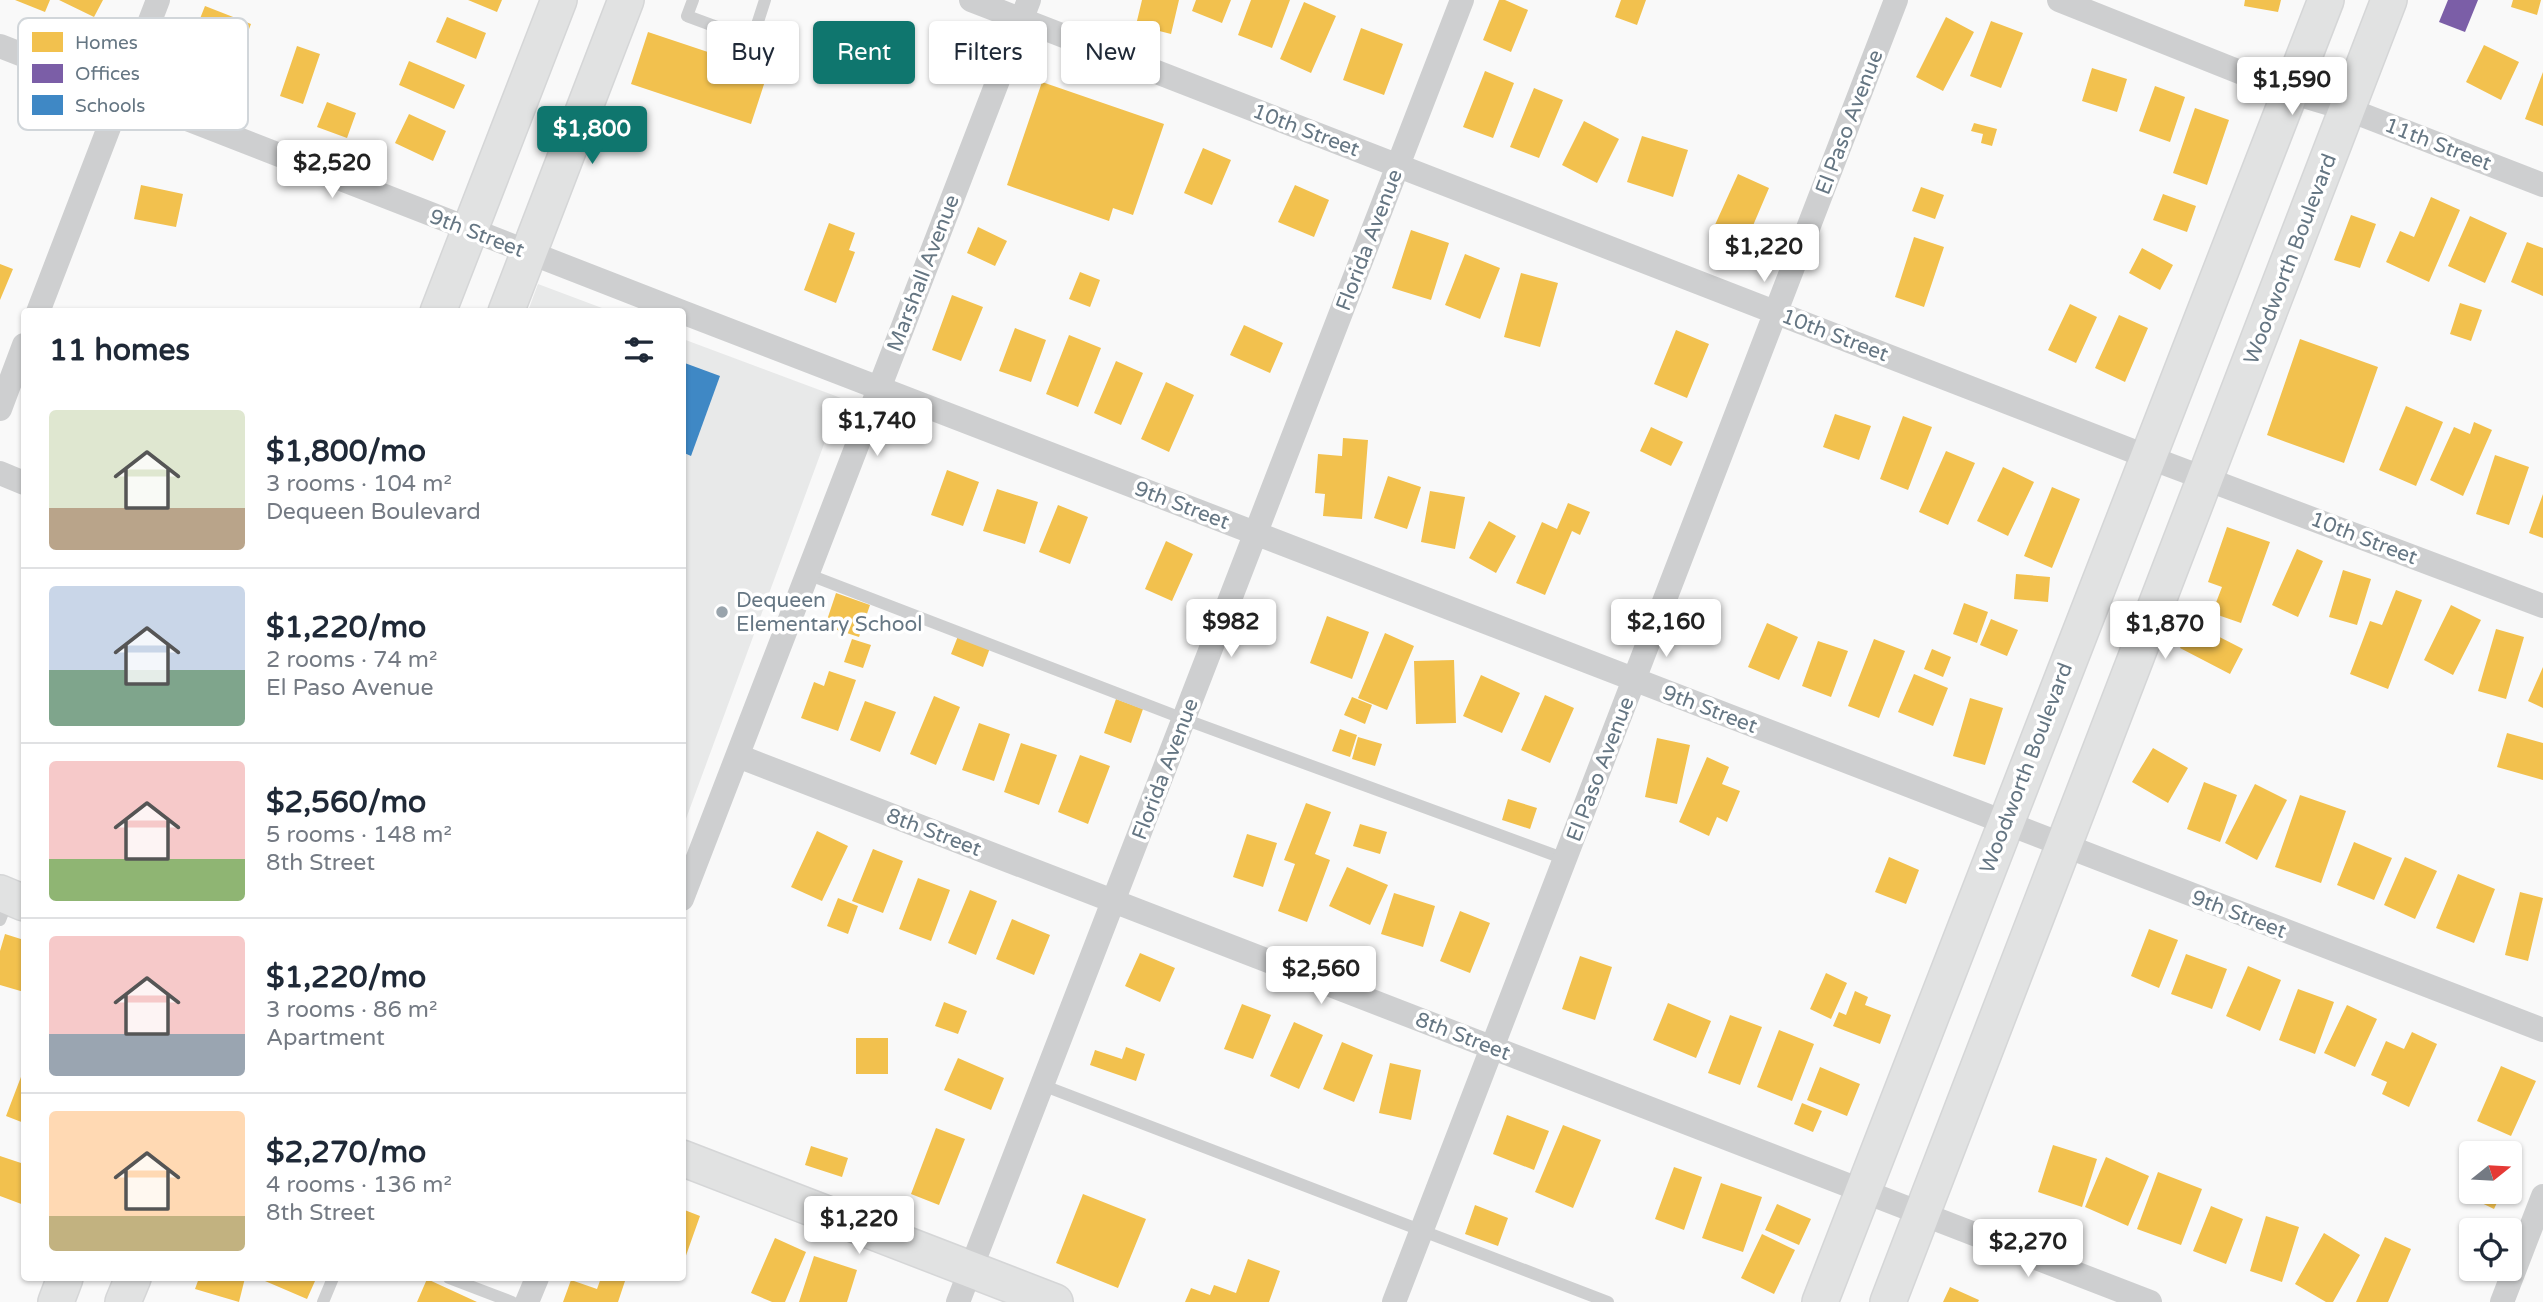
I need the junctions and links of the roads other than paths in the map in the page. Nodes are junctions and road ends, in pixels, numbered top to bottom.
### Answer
1 (158, 0) edge
2 (559, 0) edge
3 (626, 0) edge
4 (693, 0) edge
5 (765, 0) edge
6 (971, 0) edge
7 (1462, 0) edge
8 (1896, 0) edge
9 (2059, 0) edge
10 (2326, 0) edge
11 (2389, 0) edge
12 (1025, 10) edge
13 (151, 18) edge
14 (0, 46) edge
15 (18, 53) edge
16 (2290, 92) junction
17 (2347, 109) junction
18 (108, 130) edge
19 (216, 130) edge
20 (1398, 166) junction
21 (2543, 185) edge
22 (470, 230) junction
23 (528, 253) junction
24 (40, 308) edge
25 (440, 308) edge
26 (507, 308) edge
27 (672, 308) edge
28 (1775, 313) junction
29 (686, 314) edge
30 (21, 353) edge
31 (879, 388) junction
32 (0, 409) edge
33 (2148, 457) junction
34 (0, 473) edge
35 (2206, 477) junction
36 (21, 482) edge
37 (1256, 533) junction
38 (807, 574) junction
39 (2543, 606) edge
40 (1634, 680) junction
41 (1184, 719) junction
42 (738, 756) junction
43 (2005, 823) junction
44 (2064, 846) junction
45 (1565, 859) junction
46 (686, 889) edge
47 (1113, 901) junction
48 (2543, 1030) edge
49 (1492, 1048) junction
50 (1042, 1086) junction
51 (686, 1160) edge
52 (1863, 1190) junction
53 (2543, 1196) edge
54 (1922, 1214) junction
55 (1421, 1231) junction
56 (971, 1270) junction
57 (64, 1281) edge
58 (132, 1281) edge
59 (332, 1281) edge
60 (457, 1281) edge
61 (536, 1281) edge
62 (55, 1302) edge
63 (123, 1302) edge
64 (323, 1302) edge
65 (512, 1302) edge
66 (527, 1302) edge
67 (958, 1302) edge
68 (1055, 1302) edge
69 (1394, 1302) edge
70 (1608, 1302) edge
71 (1820, 1302) edge
72 (1888, 1302) edge
73 (2150, 1302) edge
74 (2502, 1302) edge

1 - 13 street
2 - 22 main road
3 - 23 main road
4 - 5 lane
6 - 12 street, 10th Street
7 - 20 street, Florida Avenue
8 - 28 street, El Paso Avenue
9 - 16 street, 11th Street
10 - 16 main road, Woodworth Boulevard
11 - 17 main road, Woodworth Boulevard
12 - 20 street, 10th Street
12 - 31 street, Marshall Avenue
14 - 15 street, 9th Street
16 - 17 street, 11th Street
16 - 33 main road, Woodworth Boulevard
17 - 21 street, 11th Street
17 - 35 main road, Woodworth Boulevard
18 - 24 street
19 - 22 street, 9th Street
20 - 28 street, 10th Street
20 - 37 street, Florida Avenue
22 - 23 street, 9th Street
22 - 25 main road
23 - 26 main road
23 - 27 street, 9th Street
28 - 33 street, 10th Street
28 - 40 street, El Paso Avenue
29 - 31 street, 9th Street
30 - 32 street
31 - 37 street, 9th Street
31 - 38 street, Marshall Avenue
33 - 35 street, 10th Street
33 - 43 main road, Woodworth Boulevard
34 - 36 street
35 - 39 street, 10th Street
35 - 44 main road, Woodworth Boulevard
37 - 40 street, 9th Street
37 - 41 street, Florida Avenue
38 - 41 lane
38 - 42 street, Marshall Avenue
40 - 43 street, 9th Street
40 - 45 street, El Paso Avenue
41 - 45 lane
41 - 47 street, Florida Avenue
42 - 46 street, Marshall Avenue
42 - 47 street, 8th Street
43 - 44 street, 9th Street
43 - 52 main road, Woodworth Boulevard
44 - 48 street, 9th Street
44 - 54 main road, Woodworth Boulevard
45 - 49 street, El Paso Avenue
47 - 49 street, 8th Street
47 - 50 street, Florida Avenue
49 - 52 street, 8th Street
49 - 55 street, El Paso Avenue
50 - 55 lane
50 - 56 street, Florida Avenue
51 - 56 main road
52 - 54 street, 8th Street
52 - 71 main road, Woodworth Boulevard
53 - 74 street
54 - 72 main road, Woodworth Boulevard
54 - 73 street, 8th Street
55 - 69 street, El Paso Avenue
55 - 70 lane
56 - 67 street, Florida Avenue
56 - 68 main road
57 - 62 main road
58 - 63 main road
59 - 64 lane
60 - 65 lane
61 - 66 street

